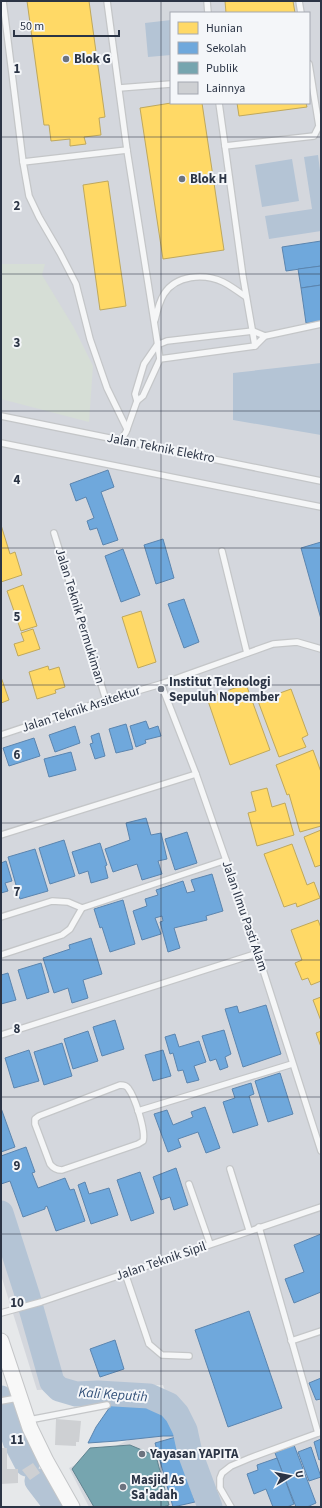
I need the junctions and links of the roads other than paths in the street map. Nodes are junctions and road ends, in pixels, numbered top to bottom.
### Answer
1 (3, 1) edge
2 (108, 1) edge
3 (207, 1) edge
4 (299, 1) edge
5 (208, 12) edge
6 (301, 12) edge
7 (310, 70) edge
8 (170, 84) edge
9 (118, 88) junction
10 (218, 104) edge
11 (225, 146) junction
12 (127, 150) junction
13 (23, 162) junction
14 (246, 297) junction
15 (154, 324) junction
16 (321, 324) edge
17 (253, 331) junction
18 (265, 336) junction
19 (157, 345) junction
20 (255, 346) junction
21 (160, 359) junction
22 (137, 401) junction
23 (1, 416) edge
24 (126, 430) junction
25 (124, 440) junction
26 (1, 443) edge
27 (321, 481) edge
28 (321, 507) edge
29 (54, 533) dead end
30 (222, 551) dead end
31 (321, 649) edge
32 (247, 653) junction
33 (161, 684) junction
34 (106, 700) junction
35 (1, 735) edge
36 (196, 774) junction
37 (1, 835) edge
38 (226, 860) junction
39 (82, 908) junction
40 (1, 917) edge
41 (258, 953) junction
42 (1, 954) edge
43 (1, 1035) edge
44 (292, 1064) junction
45 (138, 1111) junction
46 (321, 1151) edge
47 (230, 1169) dead end
48 (189, 1184) dead end
49 (321, 1207) edge
50 (259, 1227) junction
51 (249, 1230) junction
52 (210, 1244) junction
53 (125, 1273) junction
54 (1, 1313) edge
55 (321, 1332) edge
56 (1, 1341) edge
57 (291, 1341) junction
58 (189, 1356) dead end
59 (9, 1400) edge
60 (107, 1405) dead end
61 (28, 1420) junction
62 (320, 1433) edge
63 (72, 1507) edge
64 (231, 1507) edge

1 - 13 lane
2 - 9 lane
3 - 5 lane
4 - 6 lane
7 - 11 lane
8 - 9 lane
9 - 12 lane
10 - 11 lane
11 - 14 lane
12 - 13 lane
12 - 15 lane
13 - 24 lane
14 - 15 lane
14 - 17 lane
15 - 19 lane
16 - 18 lane
17 - 18 lane
17 - 19 lane
17 - 20 lane
18 - 20 lane
19 - 21 lane
19 - 22 lane
20 - 21 lane
21 - 22 lane
22 - 24 lane
23 - 25 lane, Jalan Teknik Elektro
24 - 25 lane
25 - 27 lane, Jalan Teknik Elektro
26 - 28 lane, Jalan Teknik Elektro
29 - 34 lane, Jalan Teknik Permukiman
30 - 32 lane
31 - 32 lane, Jalan Teknik Arsitektur
32 - 33 lane, Jalan Teknik Arsitektur
33 - 34 lane, Jalan Teknik Arsitektur
33 - 36 lane, Jalan Ilmu Pasti Alam
34 - 35 lane, Jalan Teknik Arsitektur
36 - 37 lane
36 - 38 lane, Jalan Ilmu Pasti Alam
38 - 39 lane
38 - 41 lane, Jalan Ilmu Pasti Alam
39 - 40 lane
39 - 42 lane
41 - 43 lane
41 - 44 lane, Jalan Ilmu Pasti Alam
44 - 45 lane
44 - 46 lane, Jalan Ilmu Pasti Alam
45 - 45 lane
47 - 51 lane
48 - 52 lane
49 - 50 lane, Jalan Teknik Sipil
50 - 51 lane, Jalan Teknik Sipil
50 - 57 lane
51 - 52 lane, Jalan Teknik Sipil
52 - 53 lane, Jalan Teknik Sipil
53 - 54 lane, Jalan Teknik Sipil
53 - 58 lane
55 - 57 lane
56 - 59 main road
57 - 62 lane
59 - 61 main road
60 - 61 lane
61 - 63 main road
62 - 64 lane

